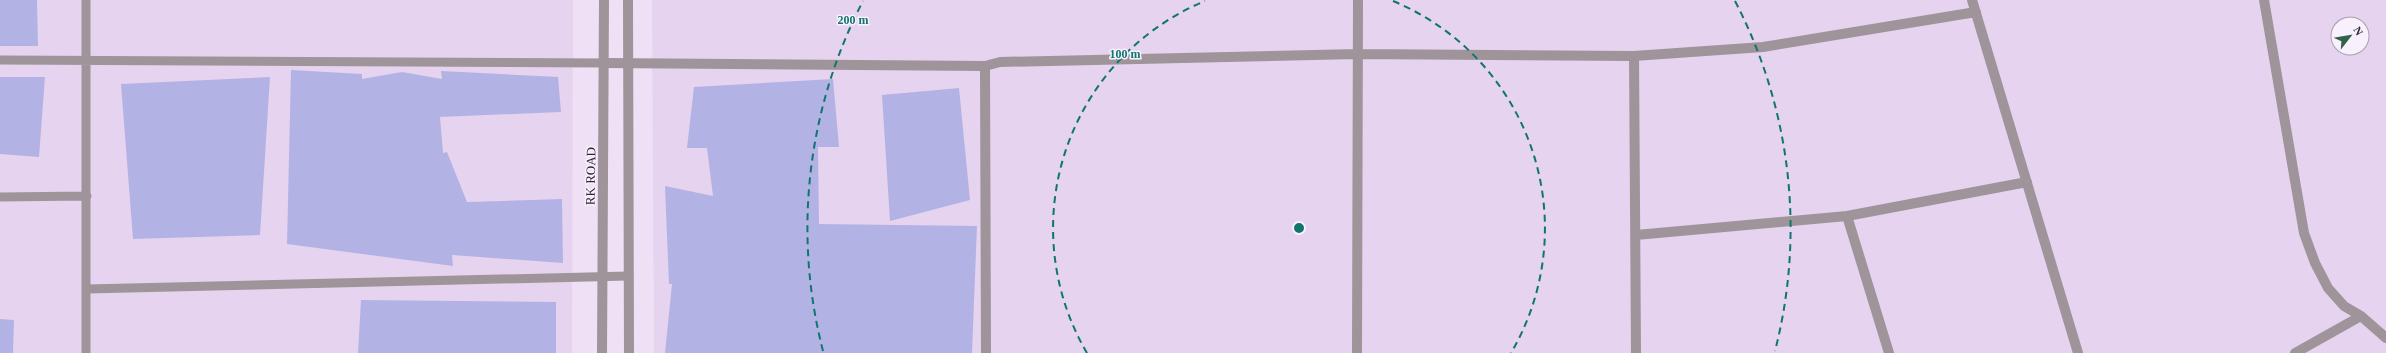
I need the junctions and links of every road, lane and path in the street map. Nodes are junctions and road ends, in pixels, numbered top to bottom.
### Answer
1 (86, 0) edge
2 (604, 0) edge
3 (628, 0) edge
4 (1358, 0) edge
5 (1972, 0) edge
6 (2264, 0) edge
7 (1976, 12) junction
8 (1357, 54) junction
9 (1634, 56) junction
10 (0, 60) edge
11 (86, 60) junction
12 (628, 62) junction
13 (604, 63) junction
14 (985, 66) junction
15 (2027, 182) junction
16 (87, 196) junction
17 (0, 197) edge
18 (1847, 216) junction
19 (1636, 235) junction
20 (628, 276) junction
21 (602, 279) junction
22 (87, 289) junction
23 (2361, 316) junction
24 (2386, 338) edge
25 (86, 353) edge
26 (602, 353) edge
27 (629, 353) edge
28 (986, 353) edge
29 (1357, 353) edge
30 (1636, 353) edge
31 (1889, 353) edge
32 (2078, 353) edge
33 (2295, 353) edge

1 - 11 lane
2 - 13 street, RK ROAD
3 - 12 street
4 - 8 street
5 - 7 street
6 - 23 street
7 - 9 street
7 - 15 street
8 - 9 street
8 - 14 street
8 - 29 street
9 - 19 street
10 - 11 lane
11 - 13 lane
11 - 16 lane
12 - 13 street
12 - 14 street
12 - 20 street
13 - 21 street, RK ROAD
14 - 28 street
15 - 18 street
15 - 32 street
16 - 17 lane
16 - 22 lane
18 - 19 street
18 - 31 street
19 - 30 street
20 - 21 lane
20 - 27 street
21 - 22 lane
21 - 26 street, RK ROAD
22 - 25 lane
23 - 24 street
23 - 33 street

